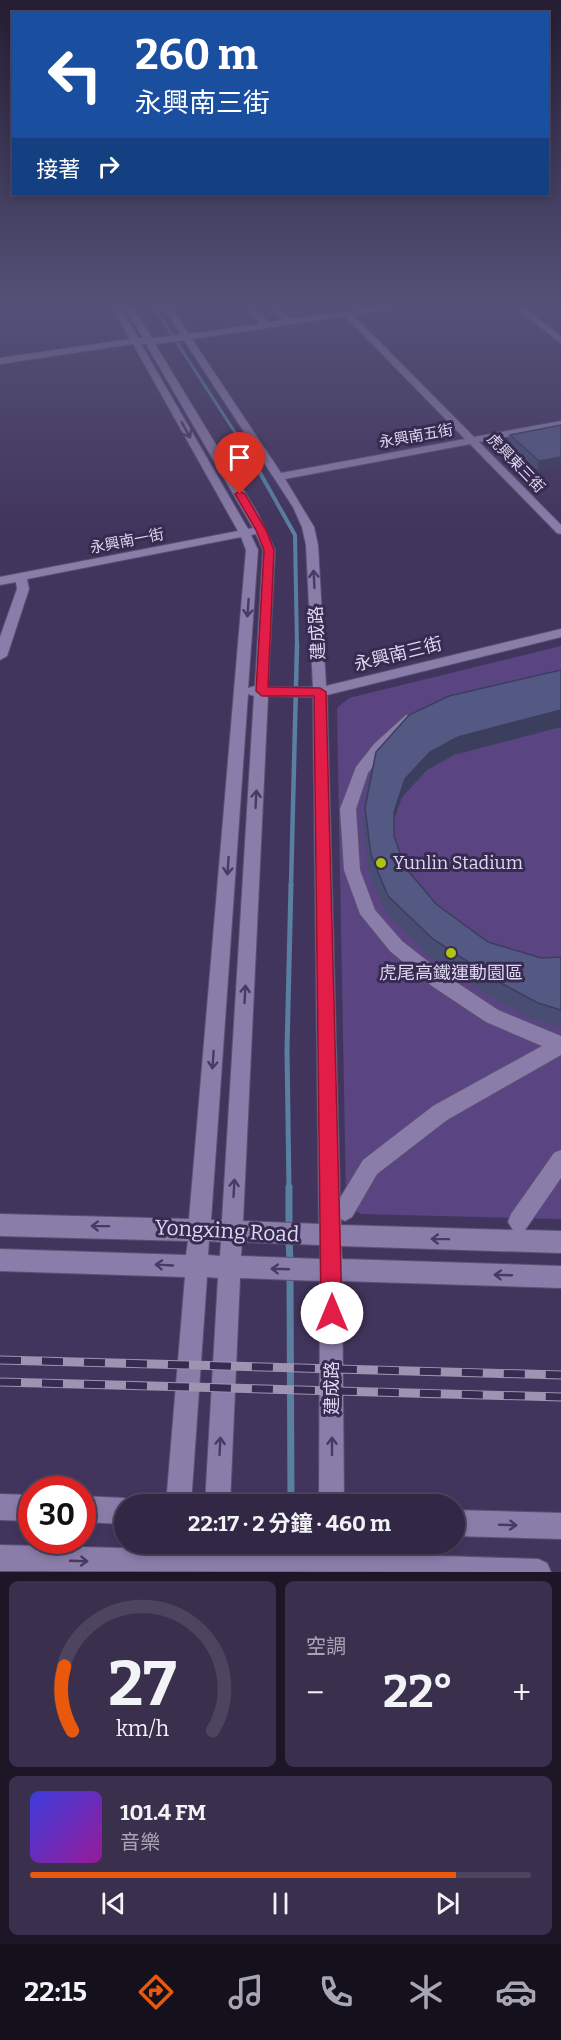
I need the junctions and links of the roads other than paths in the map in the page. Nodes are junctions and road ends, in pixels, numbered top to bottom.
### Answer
1 (167, 380) edge
2 (212, 380) edge
3 (413, 380) edge
4 (561, 424) edge
5 (474, 441) junction
6 (277, 477) junction
7 (253, 531) junction
8 (561, 531) edge
9 (21, 577) junction
10 (0, 582) edge
11 (561, 633) edge
12 (0, 656) edge
13 (242, 690) junction
14 (265, 692) junction
15 (314, 692) junction
16 (421, 711) edge
17 (561, 1045) edge
18 (561, 1160) edge
19 (345, 1210) dead end
20 (519, 1222) dead end
21 (0, 1225) edge
22 (200, 1229) junction
23 (237, 1232) junction
24 (322, 1236) junction
25 (561, 1242) edge
26 (0, 1260) edge
27 (196, 1267) junction
28 (236, 1267) junction
29 (325, 1270) junction
30 (561, 1277) edge
31 (179, 1494) edge
32 (218, 1494) edge
33 (332, 1494) edge
34 (0, 1507) edge
35 (18, 1508) edge
36 (96, 1509) edge
37 (114, 1510) edge
38 (465, 1523) edge
39 (561, 1526) edge
40 (0, 1558) edge
41 (175, 1560) edge
42 (218, 1561) edge
43 (328, 1561) edge
44 (538, 1572) edge

1 - 7 street
2 - 6 street, 建成路
3 - 5 street, 虎興東三街
4 - 5 street, 永興南五街
5 - 6 street, 永興南五街
5 - 8 street, 虎興東三街
15 -> 6 street, 建成路
7 - 9 street, 永興南一街
7 -> 13 street
7 - 14 street
9 - 10 street, 永興南一街
9 - 12 street
11 - 15 street, 永興南三街
13 - 14 street, 永興南三街
13 -> 22 street
14 - 15 street, 永興南三街
23 -> 14 street
15 - 24 street, 建成路
16 - 17 street
17 - 19 street
18 - 20 street
22 -> 21 street, Yongxing Road
22 - 23 street, Yongxing Road
22 - 27 street
23 - 24 street, Yongxing Road
23 - 28 street
25 -> 24 street, Yongxing Road
24 - 29 street, 建成路
27 -> 26 street, Yongxing Road
27 - 28 street, Yongxing Road
27 - 31 street
29 -> 28 street, Yongxing Road
32 -> 28 street
30 -> 29 street, Yongxing Road
33 -> 29 street, 建成路
34 - 35 street
36 - 37 street
38 -> 39 street
40 -> 41 street
41 - 42 street
42 - 43 street
43 - 44 street

